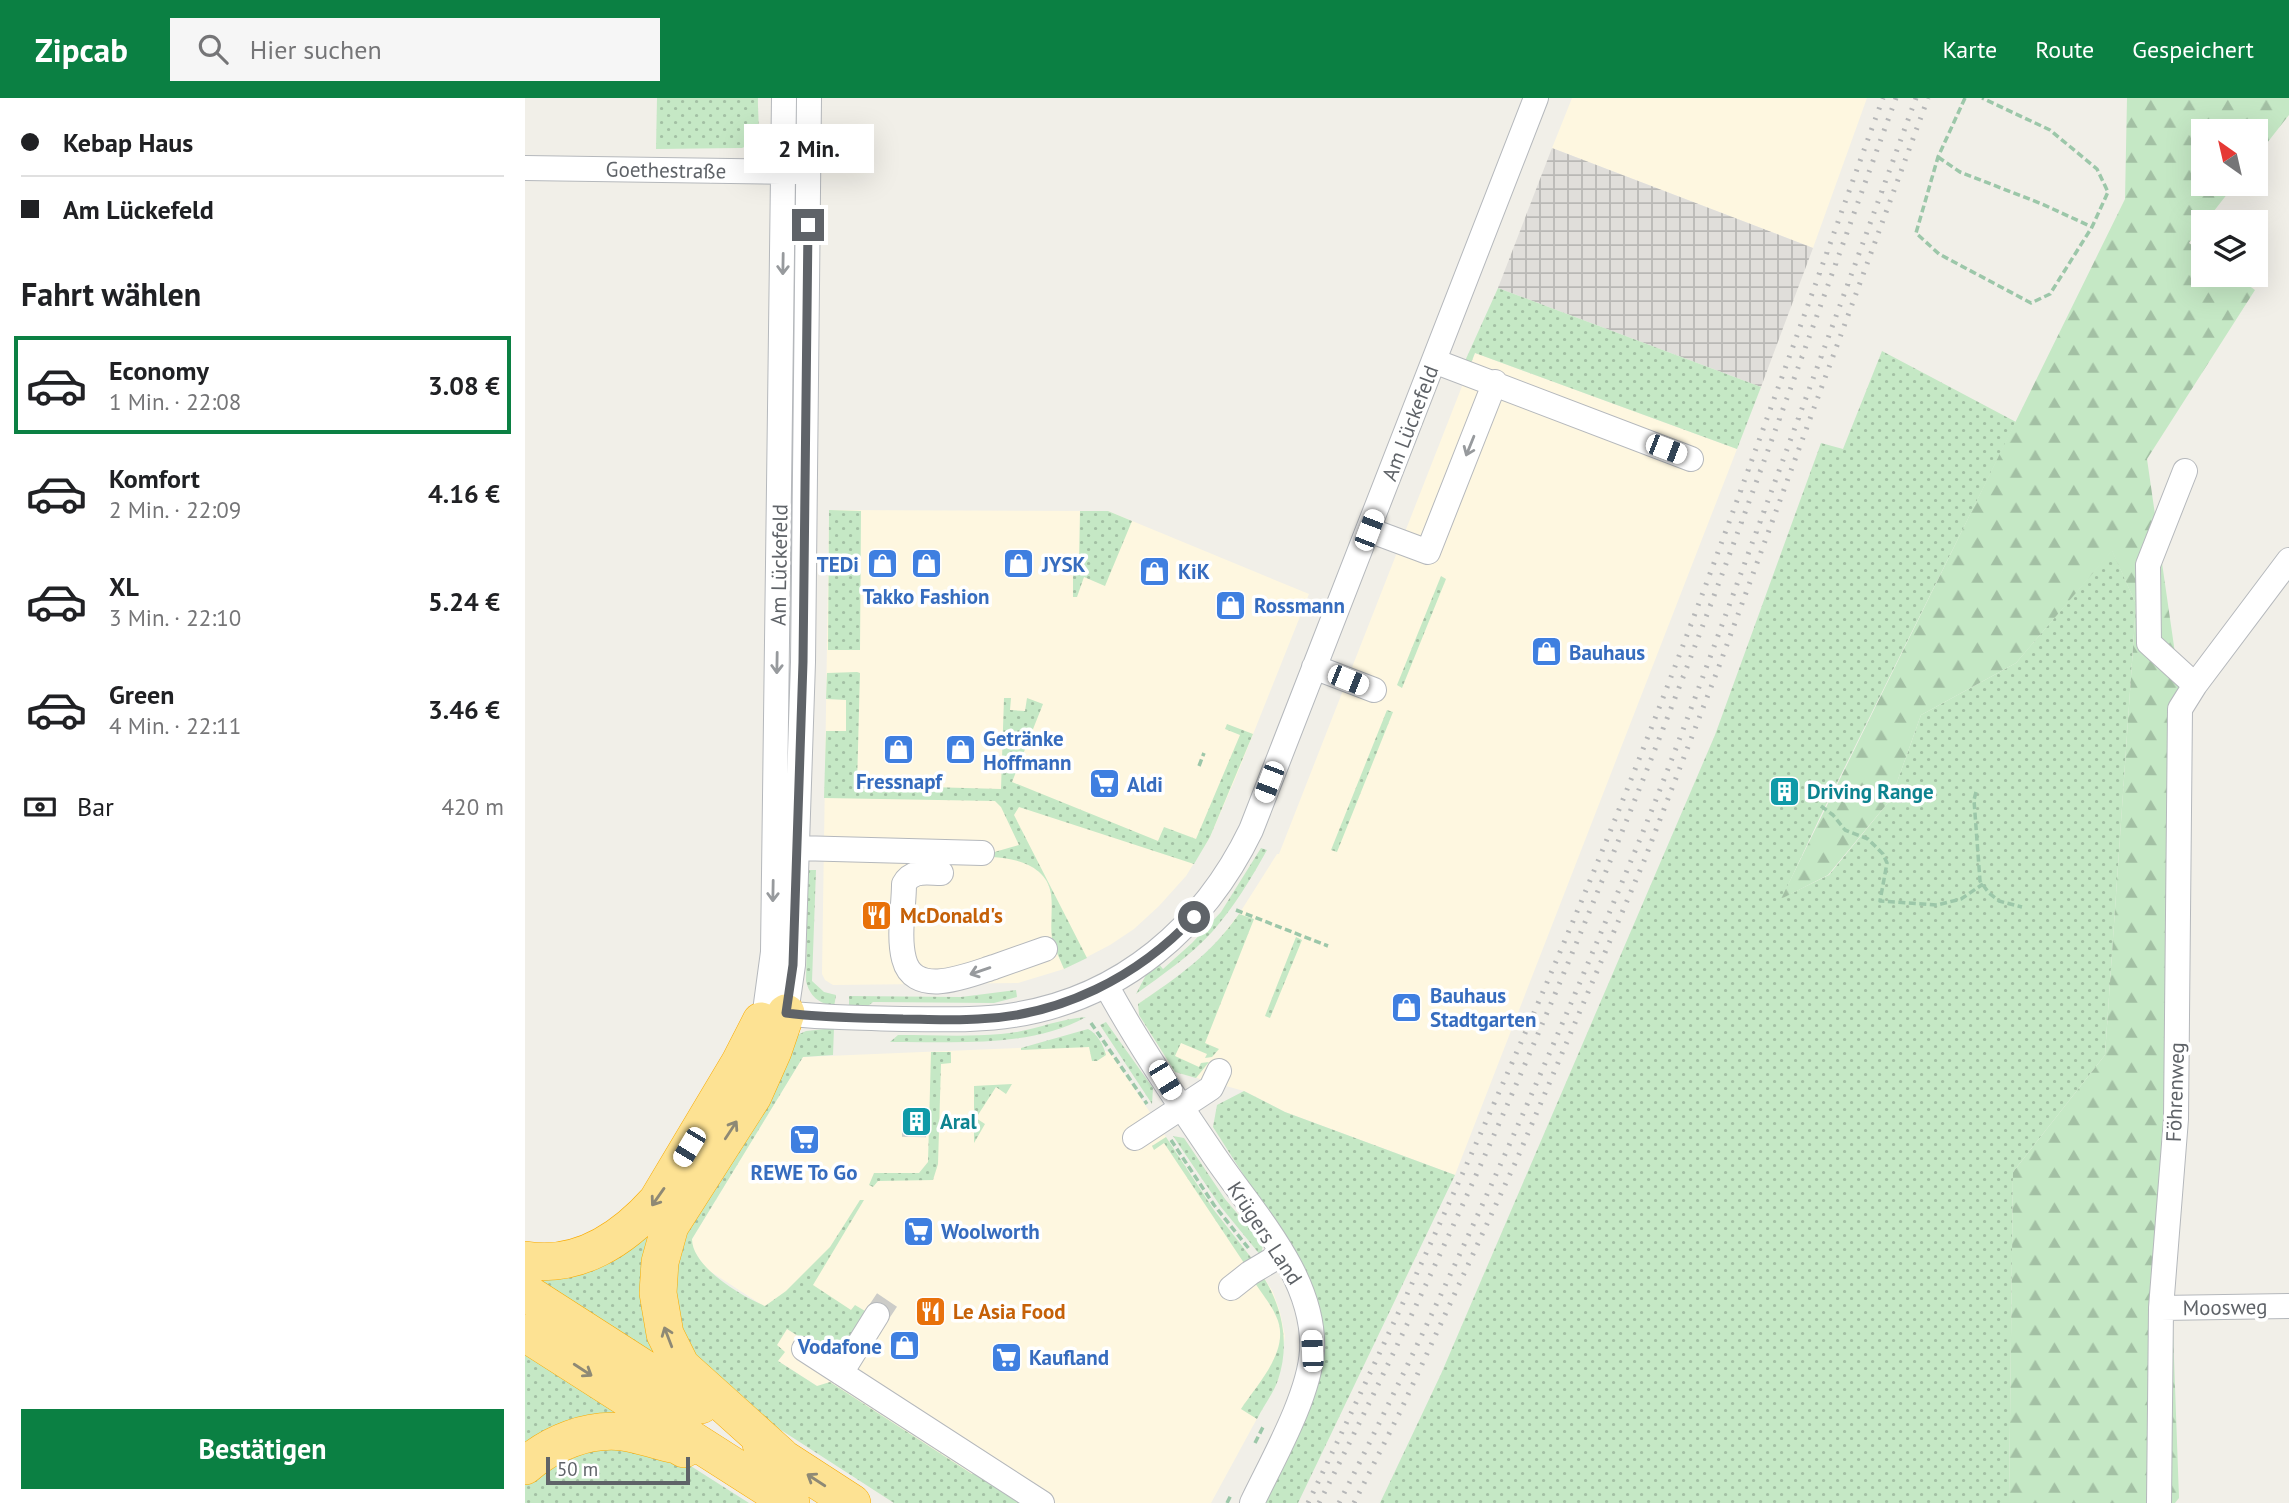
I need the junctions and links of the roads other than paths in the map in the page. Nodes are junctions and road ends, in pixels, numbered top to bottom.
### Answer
1 (784, 98) edge
2 (809, 98) edge
3 (1536, 98) edge
4 (525, 168) edge
5 (796, 172) junction
6 (1434, 361) junction
7 (1495, 382) junction
8 (1691, 459) dead end
9 (2185, 471) dead end
10 (1369, 530) junction
11 (2289, 561) edge
12 (1314, 667) junction
13 (2195, 685) junction
14 (1374, 690) dead end
15 (982, 853) dead end
16 (796, 854) junction
17 (896, 861) dead end
18 (941, 873) dead end
19 (1045, 949) dead end
20 (1106, 985) junction
21 (776, 1012) junction
22 (1219, 1070) dead end
23 (1182, 1107) junction
24 (1135, 1138) dead end
25 (525, 1260) edge
26 (1272, 1260) junction
27 (1231, 1288) dead end
28 (525, 1292) edge
29 (2289, 1306) edge
30 (2161, 1308) junction
31 (877, 1315) tunnel mouth
32 (525, 1334) edge
33 (804, 1349) dead end
34 (841, 1373) junction
35 (781, 1456) junction
36 (525, 1466) edge
37 (1242, 1497) edge
38 (790, 1503) edge
39 (852, 1503) edge
40 (1042, 1503) edge
41 (2159, 1503) edge

1 - 5 street, Am Lückefeld
2 - 5 street, Am Lückefeld
3 - 6 street, Am Lückefeld
4 - 5 street, Goethestraße
5 - 16 street, Am Lückefeld
5 -> 21 street, Am Lückefeld
6 - 7 street
6 - 10 street, Am Lückefeld
7 - 8 street
7 -> 10 street
9 - 13 street
10 - 12 street, Am Lückefeld
11 - 13 street, Föhrenweg
12 - 14 street
12 - 20 street, Am Lückefeld
13 - 30 street, Föhrenweg
15 - 16 street
16 - 17 street
16 - 21 street, Am Lückefeld
19 -> 18 street
20 - 21 street, Am Lückefeld
20 - 23 street, Krügers Land
21 -> 25 highway
35 -> 21 highway
22 - 23 street
23 - 24 street
23 - 26 street, Krügers Land
26 - 27 street
26 - 37 street, Krügers Land
28 - 35 highway
29 - 30 street, Moosweg
30 - 41 street, Föhrenweg
31 - 34 street
32 -> 38 highway
33 - 34 street
34 - 40 street
39 -> 35 highway
36 - 38 highway

